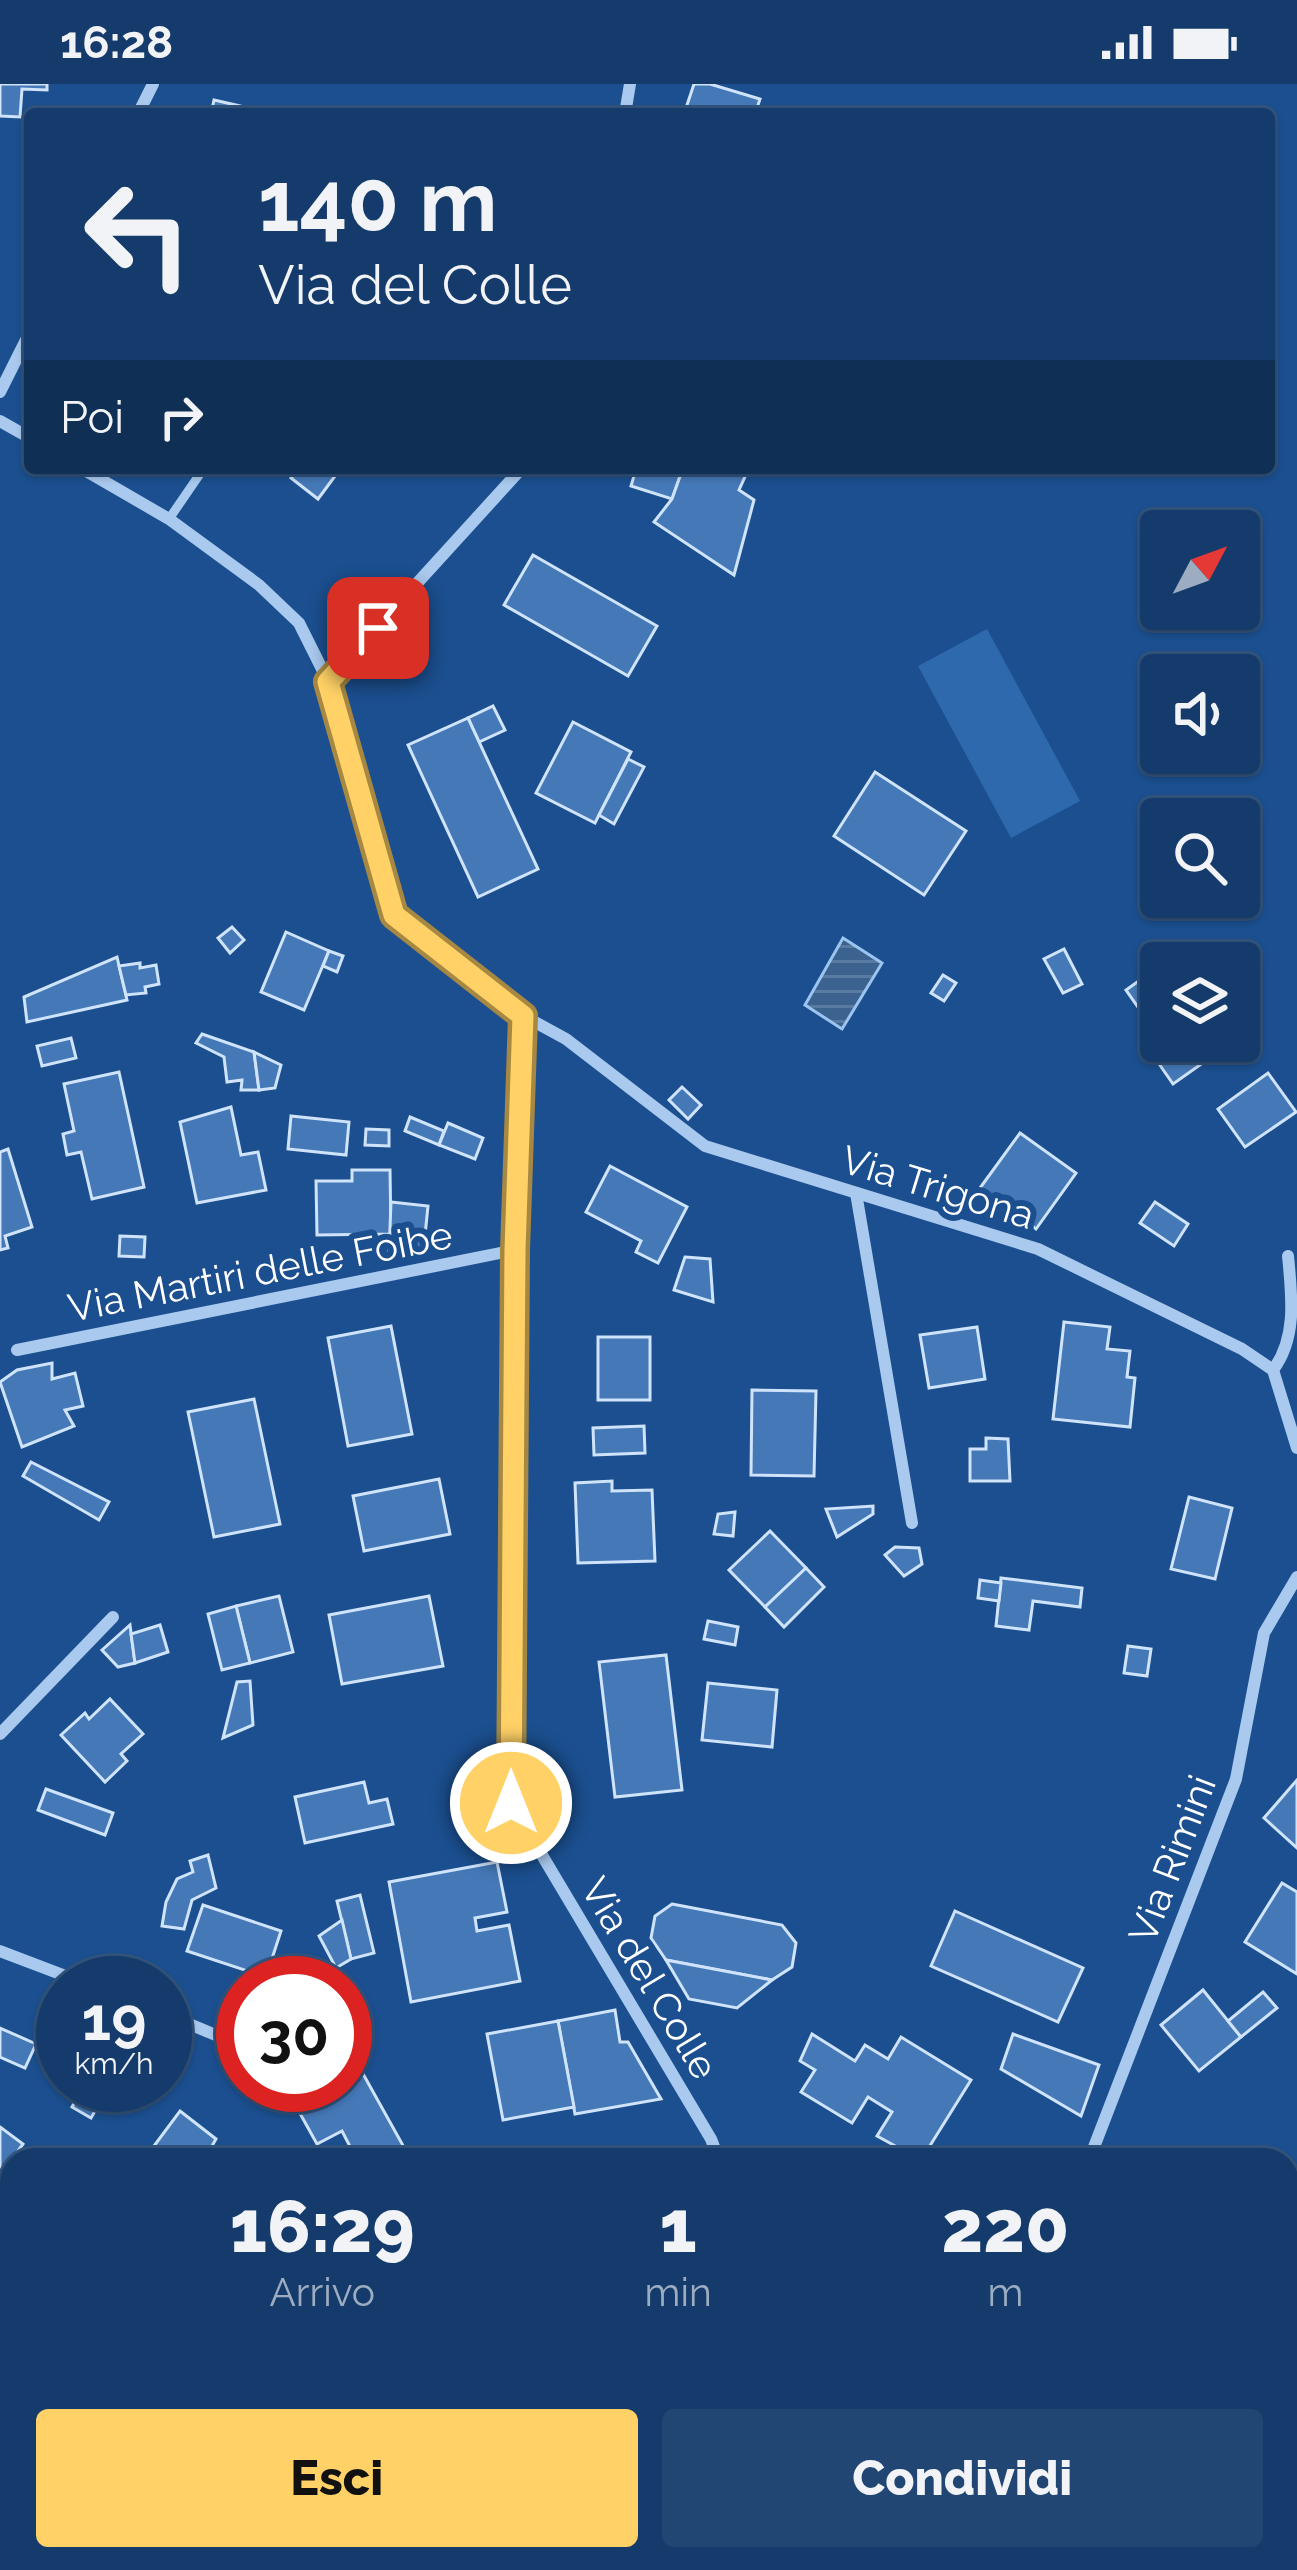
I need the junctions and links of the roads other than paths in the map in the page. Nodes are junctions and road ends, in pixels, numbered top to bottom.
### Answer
1 (24, 344) edge
2 (0, 392) edge
3 (91, 474) edge
4 (199, 474) edge
5 (517, 474) edge
6 (169, 519) junction
7 (328, 682) junction
8 (523, 1016) junction
9 (856, 1193) junction
10 (515, 1250) junction
11 (1288, 1256) dead end
12 (17, 1351) dead end
13 (1273, 1370) junction
14 (1297, 1448) edge
15 (911, 1523) dead end
16 (1297, 1577) edge
17 (113, 1617) dead end
18 (0, 1734) edge
19 (0, 1951) edge
20 (36, 1965) edge
21 (715, 2148) edge
22 (1094, 2148) edge

1 - 2 street
3 - 6 street
4 - 6 lane
5 - 7 street
6 - 7 street
7 - 8 street
8 - 9 street, Via Trigona
8 - 10 street, Via del Colle
9 - 13 street, Via Trigona
9 - 15 street
10 - 12 street, Via Martiri delle Foibe
10 - 21 street, Via del Colle
11 - 13 street
13 - 14 street
16 - 22 street, Via Rimini
17 - 18 street
19 - 20 street

